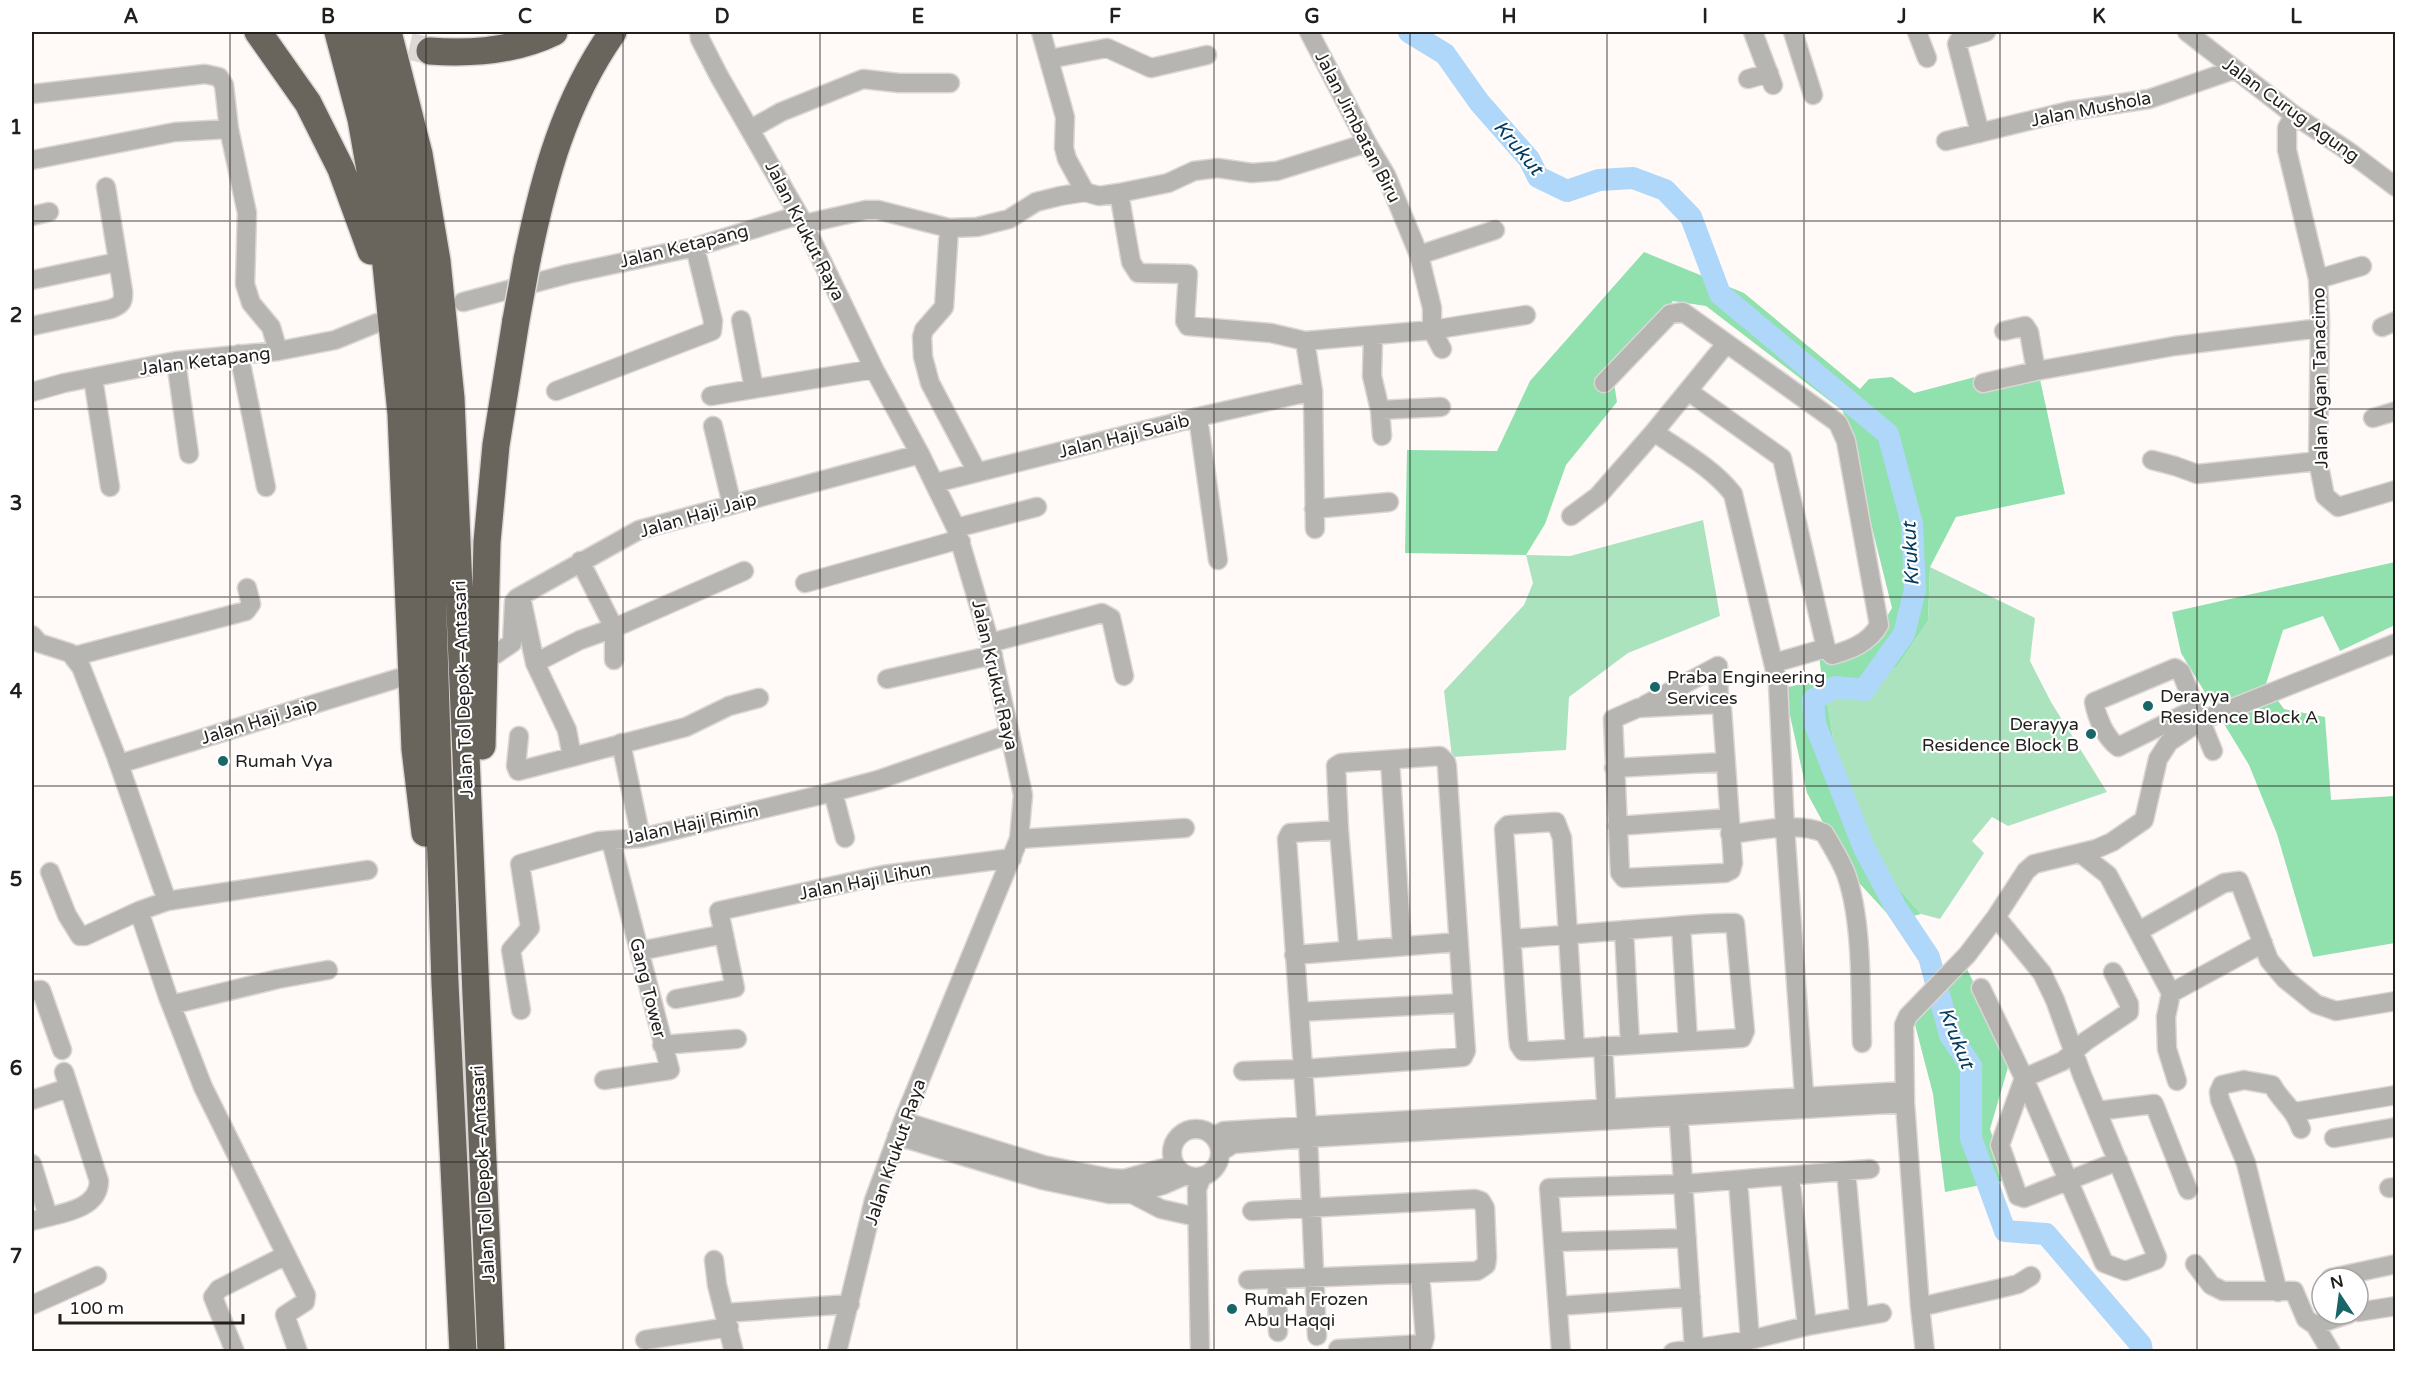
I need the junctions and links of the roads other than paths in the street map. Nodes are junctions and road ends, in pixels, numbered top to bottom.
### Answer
1 (258, 32) edge
2 (338, 32) edge
3 (363, 32) edge
4 (388, 32) edge
5 (404, 32) edge
6 (554, 32) edge
7 (613, 32) edge
8 (699, 32) edge
9 (1041, 32) edge
10 (1309, 32) edge
11 (1752, 32) edge
12 (1793, 32) edge
13 (1917, 32) edge
14 (1986, 32) edge
15 (2194, 34) edge
16 (430, 51) tunnel mouth
17 (1207, 55) dead end
18 (1049, 58) junction
19 (1927, 58) dead end
20 (2234, 70) junction
21 (1748, 79) dead end
22 (950, 82) dead end
23 (32, 94) edge
24 (1813, 95) dead end
25 (2294, 116) junction
26 (761, 124) junction
27 (229, 129) junction
28 (1980, 134) junction
29 (1946, 141) dead end
30 (1367, 143) junction
31 (419, 154) junction
32 (32, 160) edge
33 (106, 187) dead end
34 (2396, 187) edge
35 (1085, 192) junction
36 (1119, 193) junction
37 (805, 220) junction
38 (949, 228) junction
39 (1495, 230) dead end
40 (696, 247) junction
41 (1419, 255) junction
42 (117, 262) junction
43 (2362, 267) dead end
44 (2318, 279) junction
45 (32, 280) edge
46 (464, 302) dead end
47 (1526, 315) dead end
48 (741, 320) dead end
49 (377, 323) dead end
50 (32, 326) edge
51 (2320, 328) junction
52 (1432, 330) junction
53 (2004, 331) dead end
54 (1373, 337) junction
55 (1305, 341) junction
56 (1726, 344) junction
57 (1442, 349) dead end
58 (278, 351) junction
59 (239, 354) junction
60 (176, 361) junction
61 (397, 363) junction
62 (874, 369) junction
63 (2036, 371) junction
64 (93, 378) junction
65 (1604, 383) dead end
66 (1983, 383) dead end
67 (754, 389) junction
68 (556, 391) dead end
69 (1313, 391) junction
70 (1688, 391) junction
71 (32, 392) edge
72 (711, 396) dead end
73 (1441, 407) dead end
74 (1380, 410) junction
75 (2396, 411) edge
76 (1198, 417) junction
77 (2373, 418) dead end
78 (713, 426) dead end
79 (1654, 432) junction
80 (1382, 436) dead end
81 (189, 454) dead end
82 (920, 454) junction
83 (2152, 460) dead end
84 (2318, 461) junction
85 (971, 473) junction
86 (935, 483) junction
87 (111, 487) dead end
88 (266, 487) dead end
89 (2396, 490) edge
90 (1389, 502) dead end
91 (732, 505) junction
92 (1037, 507) dead end
93 (1314, 509) junction
94 (1571, 516) dead end
95 (1315, 529) dead end
96 (962, 531) junction
97 (1218, 560) dead end
98 (580, 561) junction
99 (744, 571) dead end
100 (805, 583) dead end
101 (248, 588) dead end
102 (521, 594) junction
103 (614, 628) junction
104 (32, 635) edge
105 (2396, 643) edge
106 (1826, 648) junction
107 (992, 649) junction
108 (496, 654) dead end
109 (75, 656) junction
110 (614, 660) dead end
111 (535, 663) junction
112 (1774, 663) junction
113 (1125, 676) dead end
114 (399, 678) dead end
115 (887, 679) dead end
116 (759, 698) dead end
117 (1719, 704) junction
118 (1638, 708) junction
119 (2198, 715) junction
120 (1010, 734) junction
121 (519, 736) dead end
122 (621, 743) junction
123 (2212, 751) dead end
124 (572, 757) junction
125 (1390, 760) junction
126 (1725, 762) junction
127 (119, 764) junction
128 (1614, 768) junction
129 (833, 792) junction
130 (1617, 826) junction
131 (1729, 826) junction
132 (1185, 828) dead end
133 (1785, 828) junction
134 (1339, 830) junction
135 (641, 838) junction
136 (845, 838) dead end
137 (1019, 839) junction
138 (611, 841) junction
139 (2112, 842) junction
140 (2080, 853) junction
141 (1012, 858) junction
142 (368, 870) dead end
143 (50, 872) dead end
144 (2108, 875) junction
145 (167, 901) junction
146 (140, 910) junction
147 (1996, 917) junction
148 (1681, 926) junction
149 (1624, 930) junction
150 (2139, 931) junction
151 (724, 934) junction
152 (1567, 935) junction
153 (1512, 939) junction
154 (1458, 942) junction
155 (2262, 943) junction
156 (1402, 946) junction
157 (640, 951) junction
158 (1349, 951) junction
159 (1294, 955) junction
160 (473, 964) junction
161 (328, 970) dead end
162 (2113, 972) dead end
163 (445, 983) junction
164 (1981, 988) dead end
165 (32, 992) edge
166 (2171, 993) junction
167 (676, 999) dead end
168 (2396, 1001) edge
169 (1462, 1003) junction
170 (171, 1005) junction
171 (521, 1010) dead end
172 (1299, 1012) junction
173 (737, 1039) dead end
174 (1688, 1041) junction
175 (1862, 1042) dead end
176 (1630, 1044) junction
177 (662, 1046) junction
178 (1603, 1046) junction
179 (1575, 1048) junction
180 (62, 1050) dead end
181 (2075, 1052) junction
182 (1303, 1069) junction
183 (1243, 1071) dead end
184 (2024, 1078) junction
185 (604, 1080) dead end
186 (2177, 1081) dead end
187 (2396, 1095) edge
188 (1905, 1097) junction
189 (32, 1100) edge
190 (1804, 1102) junction
191 (1679, 1110) junction
192 (2097, 1111) junction
193 (1606, 1114) junction
194 (2396, 1126) edge
195 (900, 1129) junction
196 (1307, 1132) junction
197 (2334, 1138) dead end
198 (1217, 1144) junction
199 (2118, 1161) junction
200 (32, 1164) edge
201 (1870, 1170) dead end
202 (1846, 1171) junction
203 (1190, 1176) junction
204 (1790, 1176) junction
205 (1738, 1180) junction
206 (2069, 1181) junction
207 (1684, 1184) junction
208 (1126, 1189) junction
209 (2188, 1190) dead end
210 (1311, 1208) junction
211 (1252, 1210) dead end
212 (40, 1218) edge
213 (1197, 1218) junction
214 (1687, 1238) junction
215 (1553, 1242) junction
216 (286, 1255) junction
217 (714, 1260) dead end
218 (2195, 1264) dead end
219 (2396, 1264) edge
220 (2370, 1270) edge
221 (1420, 1274) junction
222 (97, 1276) dead end
223 (2031, 1276) dead end
224 (1314, 1278) junction
225 (1248, 1280) dead end
226 (1277, 1280) junction
227 (2278, 1292) junction
228 (1691, 1297) junction
229 (850, 1304) junction
230 (32, 1305) edge
231 (1558, 1306) junction
232 (2396, 1306) edge
233 (1920, 1307) junction
234 (2370, 1310) edge
235 (1882, 1313) dead end
236 (1859, 1316) junction
237 (727, 1320) junction
238 (2310, 1322) edge
239 (1807, 1326) junction
240 (2316, 1326) edge
241 (1278, 1332) dead end
242 (1317, 1336) dead end
243 (645, 1340) dead end
244 (1750, 1340) junction
245 (1338, 1349) dead end
246 (1694, 1350) junction
247 (235, 1352) edge
248 (298, 1352) edge
249 (463, 1352) edge
250 (490, 1352) edge
251 (734, 1352) edge
252 (837, 1352) edge
253 (1200, 1352) edge
254 (1561, 1352) edge
255 (1673, 1352) edge
256 (1925, 1352) edge
257 (2331, 1352) edge

1 - 61 highway
2 - 61 highway
3 - 163 highway, Jalan Tol Depok–Antasari
4 - 31 highway, Jalan Tol Depok–Antasari
5 - 31 highway
6 - 16 highway
7 - 160 highway, bridge
8 - 26 street, Jalan Krukut Raya
9 - 18 street
10 - 30 street, Jalan Jimbatan Biru
11 - 21 street
12 - 24 street
13 - 19 street
14 - 28 street
15 - 20 street, Jalan Curug Agung
17 - 18 street
18 - 35 street
20 - 25 street, Jalan Curug Agung
20 - 28 street, Jalan Mushola
22 - 26 street
23 - 27 street
25 - 34 street, Jalan Curug Agung
25 - 44 street, Jalan Agan Tanacimo
26 - 37 street, Jalan Krukut Raya
27 - 32 street
27 - 58 street
28 - 29 street, Jalan Mushola
30 - 36 street, Jalan Ketapang
30 - 41 street, Jalan Jimbatan Biru
31 - 160 highway, Jalan Tol Depok–Antasari
33 - 42 street
35 - 36 street, Jalan Ketapang
35 - 38 street, Jalan Ketapang
36 - 55 street
37 - 38 street, Jalan Ketapang
37 - 40 street, Jalan Ketapang
37 - 62 street, Jalan Krukut Raya
38 - 85 street
39 - 41 street
40 - 46 street, Jalan Ketapang
40 - 68 street
41 - 52 street, Jalan Jimbatan Biru
42 - 45 street
42 - 50 street
43 - 44 street
44 - 51 street, Jalan Agan Tanacimo
47 - 52 street
48 - 67 street
49 - 58 street, Jalan Ketapang
51 - 63 street
51 - 84 street, Jalan Agan Tanacimo
52 - 54 street
52 - 57 street
53 - 63 street
54 - 55 street
54 - 74 street
55 - 69 street
56 - 65 street
56 - 70 street
56 - 106 street
58 - 59 street, Jalan Ketapang
59 - 60 street, Jalan Ketapang
59 - 88 street
60 - 64 street, Jalan Ketapang
60 - 81 street
61 - 163 highway
62 - 67 street
62 - 82 street, Jalan Krukut Raya
63 - 66 street
64 - 71 street, Jalan Ketapang
64 - 87 street
67 - 72 street
69 - 76 street, Jalan Haji Suaib
69 - 93 street
70 - 79 street
70 - 106 street
73 - 74 street
74 - 80 street
75 - 77 street
76 - 85 street, Jalan Haji Suaib
76 - 97 street
78 - 91 street
79 - 94 street
79 - 112 street
82 - 86 street, Jalan Krukut Raya
82 - 91 street, Jalan Haji Jaip
83 - 84 street
84 - 89 street, Jalan Agan Tanacimo
85 - 86 street, Jalan Haji Suaib
86 - 96 street, Jalan Krukut Raya
90 - 93 street
91 - 98 street, Jalan Haji Jaip
92 - 96 street
93 - 95 street
96 - 100 street
96 - 107 street, Jalan Krukut Raya
98 - 102 street, Jalan Haji Jaip
98 - 103 street
99 - 103 street
101 - 109 street
102 - 108 street
102 - 111 street
103 - 110 street
103 - 111 street
104 - 109 street
105 - 119 street
106 - 112 street
107 - 113 street
107 - 115 street
107 - 120 street, Jalan Krukut Raya
109 - 127 street
111 - 124 street
112 - 133 street
114 - 127 street, Jalan Haji Jaip
116 - 122 street
117 - 118 street
117 - 118 street
117 - 126 street
118 - 128 street
119 - 119 street
119 - 123 street
119 - 139 street
120 - 129 street, Jalan Haji Rimin
120 - 137 street, Jalan Krukut Raya
121 - 124 street
122 - 124 street
122 - 135 street
125 - 134 street
125 - 154 street
125 - 156 street
126 - 128 street
126 - 131 street
127 - 145 street
128 - 130 street
129 - 135 street, Jalan Haji Rimin
129 - 136 street
130 - 131 street
130 - 131 street
131 - 133 street
132 - 137 street
133 - 175 street
133 - 190 street
134 - 158 street
134 - 159 street
135 - 138 street, Jalan Haji Rimin
137 - 141 street, Jalan Krukut Raya
138 - 157 street, Gang Tower
138 - 171 street, Jalan Haji Rimin
139 - 140 street
139 - 144 street
140 - 144 street
140 - 147 street
141 - 151 street, Jalan Haji Lihun
141 - 195 street, Jalan Krukut Raya
142 - 145 street
143 - 146 street
144 - 150 street
145 - 146 street
146 - 170 street
147 - 181 street
147 - 188 street
148 - 149 street
148 - 174 street
148 - 174 street
149 - 152 street
149 - 176 street
150 - 155 street
150 - 166 street
151 - 157 street
151 - 167 street
152 - 153 street
152 - 153 street
152 - 179 street
153 - 179 street
154 - 156 street
154 - 169 street
155 - 166 street
155 - 168 street
156 - 158 street
157 - 177 street, Gang Tower
158 - 159 street
159 - 172 street
160 - 250 highway, Jalan Tol Depok–Antasari
161 - 170 street
162 - 181 street
163 - 249 highway, Jalan Tol Depok–Antasari
164 - 184 street
165 - 180 street
166 - 186 street
169 - 172 street
169 - 182 street
170 - 216 street
172 - 182 street
173 - 177 street
174 - 176 street
176 - 178 street
177 - 185 street, Gang Tower
178 - 179 street
178 - 193 street
181 - 184 street
181 - 192 street
182 - 183 street
182 - 196 street
184 - 206 street
184 - 206 street
187 - 227 street
188 - 190 street
188 - 233 street
189 - 212 street
190 - 191 street
191 - 193 street
191 - 207 street
192 - 199 street
192 - 209 street
193 - 196 street
194 - 197 street
195 - 208 street
195 - 229 street, Jalan Krukut Raya
196 - 198 street
196 - 210 street
198 - 203 street
198 - 203 street
199 - 206 street
199 - 206 street
200 - 212 street
201 - 202 street
202 - 204 street
202 - 236 street
203 - 208 street
203 - 213 street
204 - 205 street
204 - 239 street
205 - 207 street
205 - 244 street
207 - 214 street
207 - 215 street
208 - 213 street
210 - 211 street
210 - 221 street
210 - 224 street
213 - 253 street
214 - 215 street
214 - 228 street
215 - 231 street
216 - 247 street
216 - 248 street
217 - 237 street
218 - 227 street
219 - 220 street
221 - 224 street
221 - 245 street
222 - 230 street
223 - 233 street
224 - 226 street
224 - 242 street
225 - 226 street
226 - 241 street
227 - 238 street
228 - 231 street
228 - 246 street
229 - 237 street
229 - 252 street, Jalan Krukut Raya
231 - 254 street
232 - 234 street
233 - 256 street
235 - 236 street
236 - 239 street
237 - 243 street
237 - 251 street
239 - 244 street
240 - 257 street
244 - 246 street
246 - 255 street

